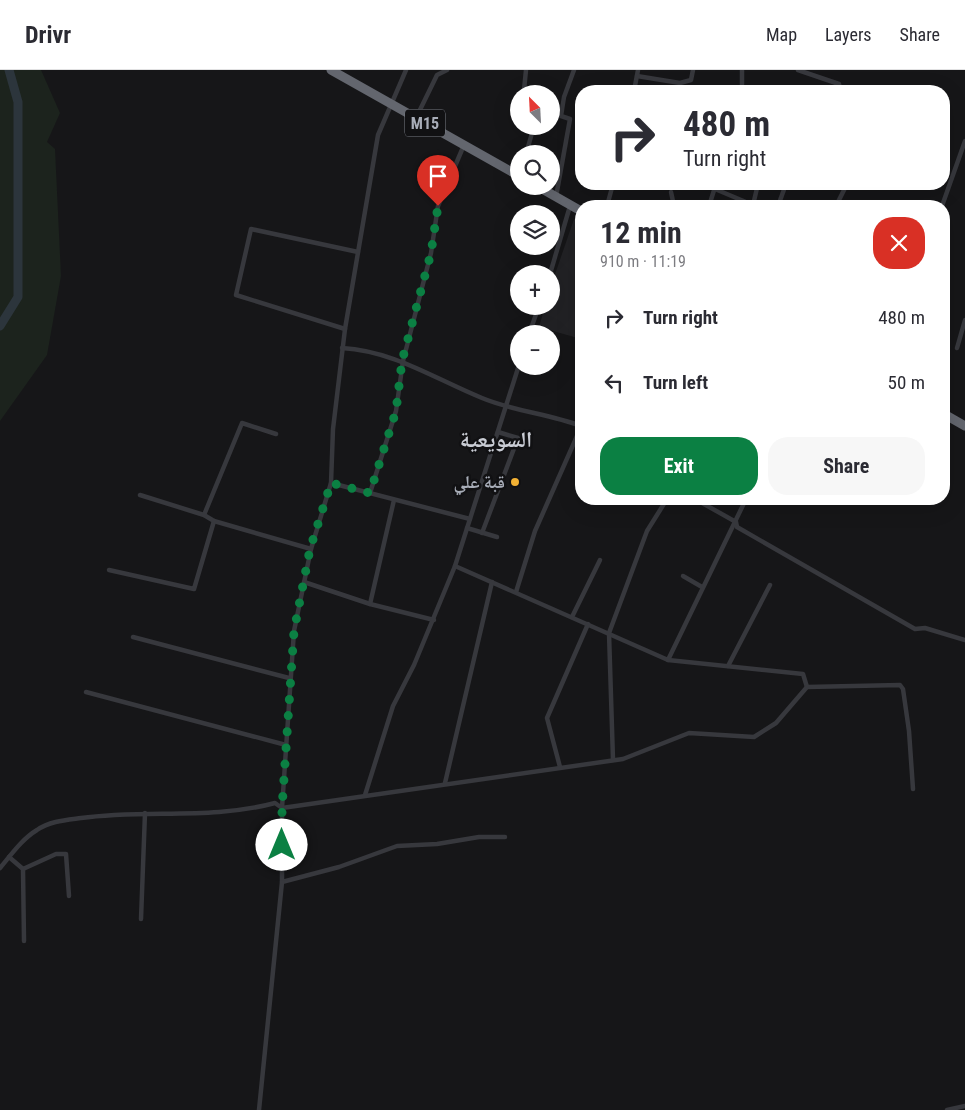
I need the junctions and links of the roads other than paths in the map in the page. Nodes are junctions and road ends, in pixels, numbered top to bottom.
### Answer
1 (331, 70) edge
2 (406, 70) edge
3 (447, 70) edge
4 (526, 70) edge
5 (574, 70) edge
6 (638, 70) edge
7 (693, 70) edge
8 (742, 70) edge
9 (798, 70) edge
10 (637, 76) junction
11 (524, 85) edge
12 (635, 85) edge
13 (742, 85) edge
14 (839, 85) edge
15 (389, 104) junction
16 (416, 118) junction
17 (965, 141) edge
18 (464, 145) junction
19 (510, 171) edge
20 (950, 183) edge
21 (722, 190) edge
22 (671, 192) dead end
23 (552, 195) edge
24 (556, 197) junction
25 (673, 200) edge
26 (743, 200) edge
27 (570, 205) junction
28 (575, 208) edge
29 (358, 252) junction
30 (553, 265) edge
31 (965, 320) edge
32 (345, 329) junction
33 (342, 348) junction
34 (957, 348) dead end
35 (402, 361) junction
36 (516, 375) edge
37 (505, 405) junction
38 (950, 417) edge
39 (575, 425) edge
40 (965, 426) edge
41 (498, 432) junction
42 (276, 434) dead end
43 (575, 437) edge
44 (331, 483) junction
45 (370, 493) junction
46 (140, 495) dead end
47 (394, 500) junction
48 (664, 505) edge
49 (706, 505) edge
50 (743, 505) edge
51 (204, 515) junction
52 (470, 519) junction
53 (214, 521) junction
54 (736, 522) junction
55 (467, 528) junction
56 (482, 533) junction
57 (497, 537) dead end
58 (310, 549) junction
59 (600, 560) dead end
60 (455, 566) junction
61 (109, 570) dead end
62 (683, 576) dead end
63 (304, 582) junction
64 (492, 582) junction
65 (770, 585) dead end
66 (702, 587) junction
67 (516, 592) junction
68 (370, 604) junction
69 (572, 617) junction
70 (434, 620) junction
71 (588, 624) junction
72 (609, 633) junction
73 (133, 637) dead end
74 (965, 640) edge
75 (668, 660) junction
76 (728, 666) junction
77 (289, 678) junction
78 (807, 688) junction
79 (86, 692) dead end
80 (286, 745) junction
81 (613, 760) junction
82 (560, 767) junction
83 (445, 783) junction
84 (913, 789) dead end
85 (365, 795) junction
86 (282, 808) junction
87 (145, 813) junction
88 (505, 838) dead end
89 (9, 857) junction
90 (0, 868) edge
91 (23, 869) junction
92 (282, 882) junction
93 (69, 896) dead end
94 (141, 919) dead end
95 (24, 941) dead end
96 (965, 1106) edge
97 (259, 1110) edge
98 (947, 1110) edge

1 - 15 highway, M15
2 - 15 street
3 - 16 street
4 - 11 street
5 - 24 street
6 - 10 street
7 - 10 street
8 - 13 street
9 - 14 street
10 - 12 street
15 - 16 highway, M15
15 - 29 street
16 - 18 highway, M15
17 - 20 street
18 - 19 highway, M15
18 - 35 street
21 - 26 street
22 - 25 street
23 - 24 highway
24 - 27 highway
27 - 28 highway
27 - 30 street
29 - 32 street
29 - 32 street
31 - 34 street
32 - 33 street
33 - 35 street
33 - 44 street
35 - 37 street
35 - 45 street
36 - 37 street
37 - 39 street
37 - 41 street
38 - 40 highway
41 - 52 street
41 - 56 street
42 - 51 street
43 - 67 street
44 - 45 street
44 - 58 street
45 - 47 street
46 - 51 street
47 - 52 street
47 - 68 street
48 - 72 street
49 - 54 street
50 - 54 street
51 - 53 street
52 - 55 street
53 - 58 street
53 - 61 street
54 - 66 street
54 - 74 street
55 - 56 street
55 - 60 street
56 - 57 street
58 - 63 street
59 - 69 street
60 - 64 street
60 - 70 street
62 - 66 street
63 - 68 street
63 - 77 street
64 - 67 street
64 - 83 street
65 - 76 street
66 - 75 street
67 - 69 street
68 - 70 street
69 - 71 street
70 - 85 street
71 - 72 street
71 - 82 street
72 - 75 street
72 - 81 street
73 - 77 street
75 - 76 street
76 - 78 street
77 - 80 street
78 - 81 street
78 - 84 street
79 - 80 street
80 - 86 street
81 - 82 street
82 - 83 street
83 - 85 street
85 - 86 street
86 - 87 street
86 - 92 street
87 - 89 street
87 - 94 street
88 - 92 street
89 - 90 street
89 - 91 street
91 - 93 street
91 - 95 street
92 - 97 street
96 - 98 street

